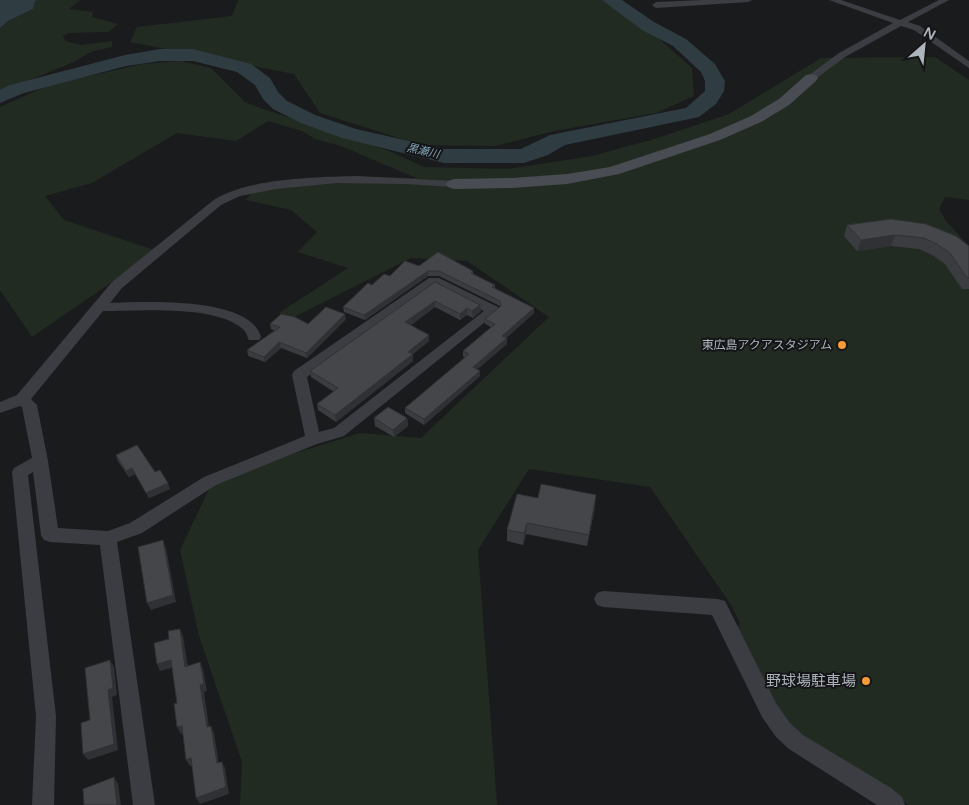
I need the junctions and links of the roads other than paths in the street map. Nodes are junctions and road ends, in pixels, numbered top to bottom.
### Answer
1 (748, 0) edge
2 (833, 0) edge
3 (945, 0) edge
4 (656, 5) dead end
5 (903, 22) junction
6 (969, 65) edge
7 (811, 78) joint
8 (454, 184) joint
9 (100, 307) junction
10 (254, 337) dead end
11 (11, 403) edge
12 (313, 439) junction
13 (40, 461) junction
14 (108, 538) junction
15 (603, 599) dead end
16 (43, 805) edge
17 (144, 805) edge
18 (894, 805) edge

1 - 4 street
2 - 5 street
3 - 5 street
5 - 6 street
5 - 7 street
7 - 8 street
8 - 9 street
9 - 10 street
9 - 11 street
11 - 13 street
12 - 12 street
12 - 14 street
13 - 14 street
13 - 16 street
14 - 17 street
15 - 18 street

